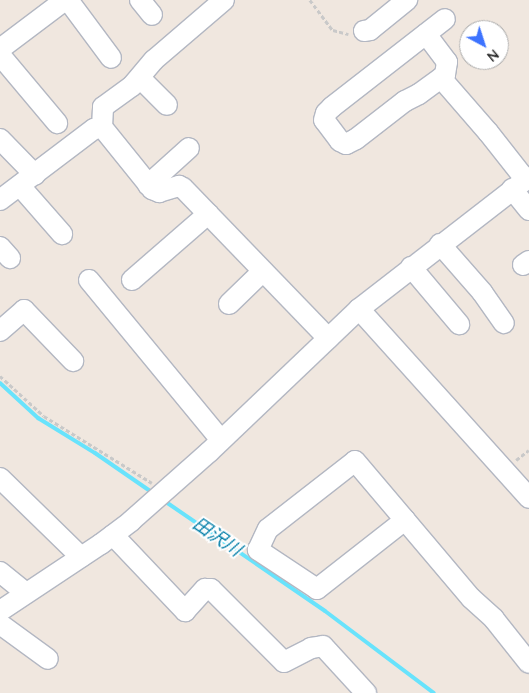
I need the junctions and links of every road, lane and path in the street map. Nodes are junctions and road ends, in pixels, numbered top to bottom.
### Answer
1 (67, 0) edge
2 (224, 0) edge
3 (310, 0) edge
4 (407, 0) edge
5 (446, 18) dead end
6 (364, 31) joint
7 (426, 34) junction
8 (0, 50) edge
9 (0, 55) edge
10 (111, 58) dead end
11 (140, 78) junction
12 (440, 78) junction
13 (167, 105) dead end
14 (57, 123) dead end
15 (102, 127) junction
16 (0, 140) edge
17 (189, 148) dead end
18 (28, 181) junction
19 (522, 182) edge
20 (148, 185) junction
21 (0, 200) edge
22 (529, 210) edge
23 (208, 214) junction
24 (62, 234) dead end
25 (440, 244) junction
26 (411, 267) junction
27 (263, 271) junction
28 (88, 280) dead end
29 (132, 280) dead end
30 (229, 304) dead end
31 (359, 309) junction
32 (504, 323) dead end
33 (459, 324) dead end
34 (0, 331) edge
35 (328, 338) junction
36 (73, 361) dead end
37 (0, 376) edge
38 (222, 440) junction
39 (0, 478) edge
40 (166, 491) junction
41 (529, 498) edge
42 (405, 520) junction
43 (113, 536) junction
44 (81, 557) junction
45 (0, 572) edge
46 (26, 593) junction
47 (0, 611) edge
48 (0, 624) edge
49 (48, 660) dead end
50 (529, 663) edge
51 (366, 693) edge

1 - 8 street
1 - 10 street
2 - 11 street
3 - 6 path
4 - 6 street
5 - 7 street
7 - 12 street
7 - 12 street
9 - 14 street
11 - 13 street
11 - 15 street
12 - 19 street
15 - 18 street
15 - 20 street
16 - 18 street
17 - 20 street
18 - 21 street
18 - 24 street
19 - 22 street
19 - 25 street
20 - 23 street
23 - 27 street
23 - 29 street
25 - 26 street
25 - 32 street
26 - 31 street
26 - 33 street
27 - 30 street
27 - 35 street
28 - 38 street
31 - 35 street
31 - 41 street
34 - 36 street
35 - 38 street
37 - 40 path
38 - 40 street
39 - 44 street
40 - 43 street
42 - 42 street
42 - 50 street
43 - 44 street
43 - 51 street
44 - 46 street
45 - 46 street
46 - 47 street
48 - 49 street

